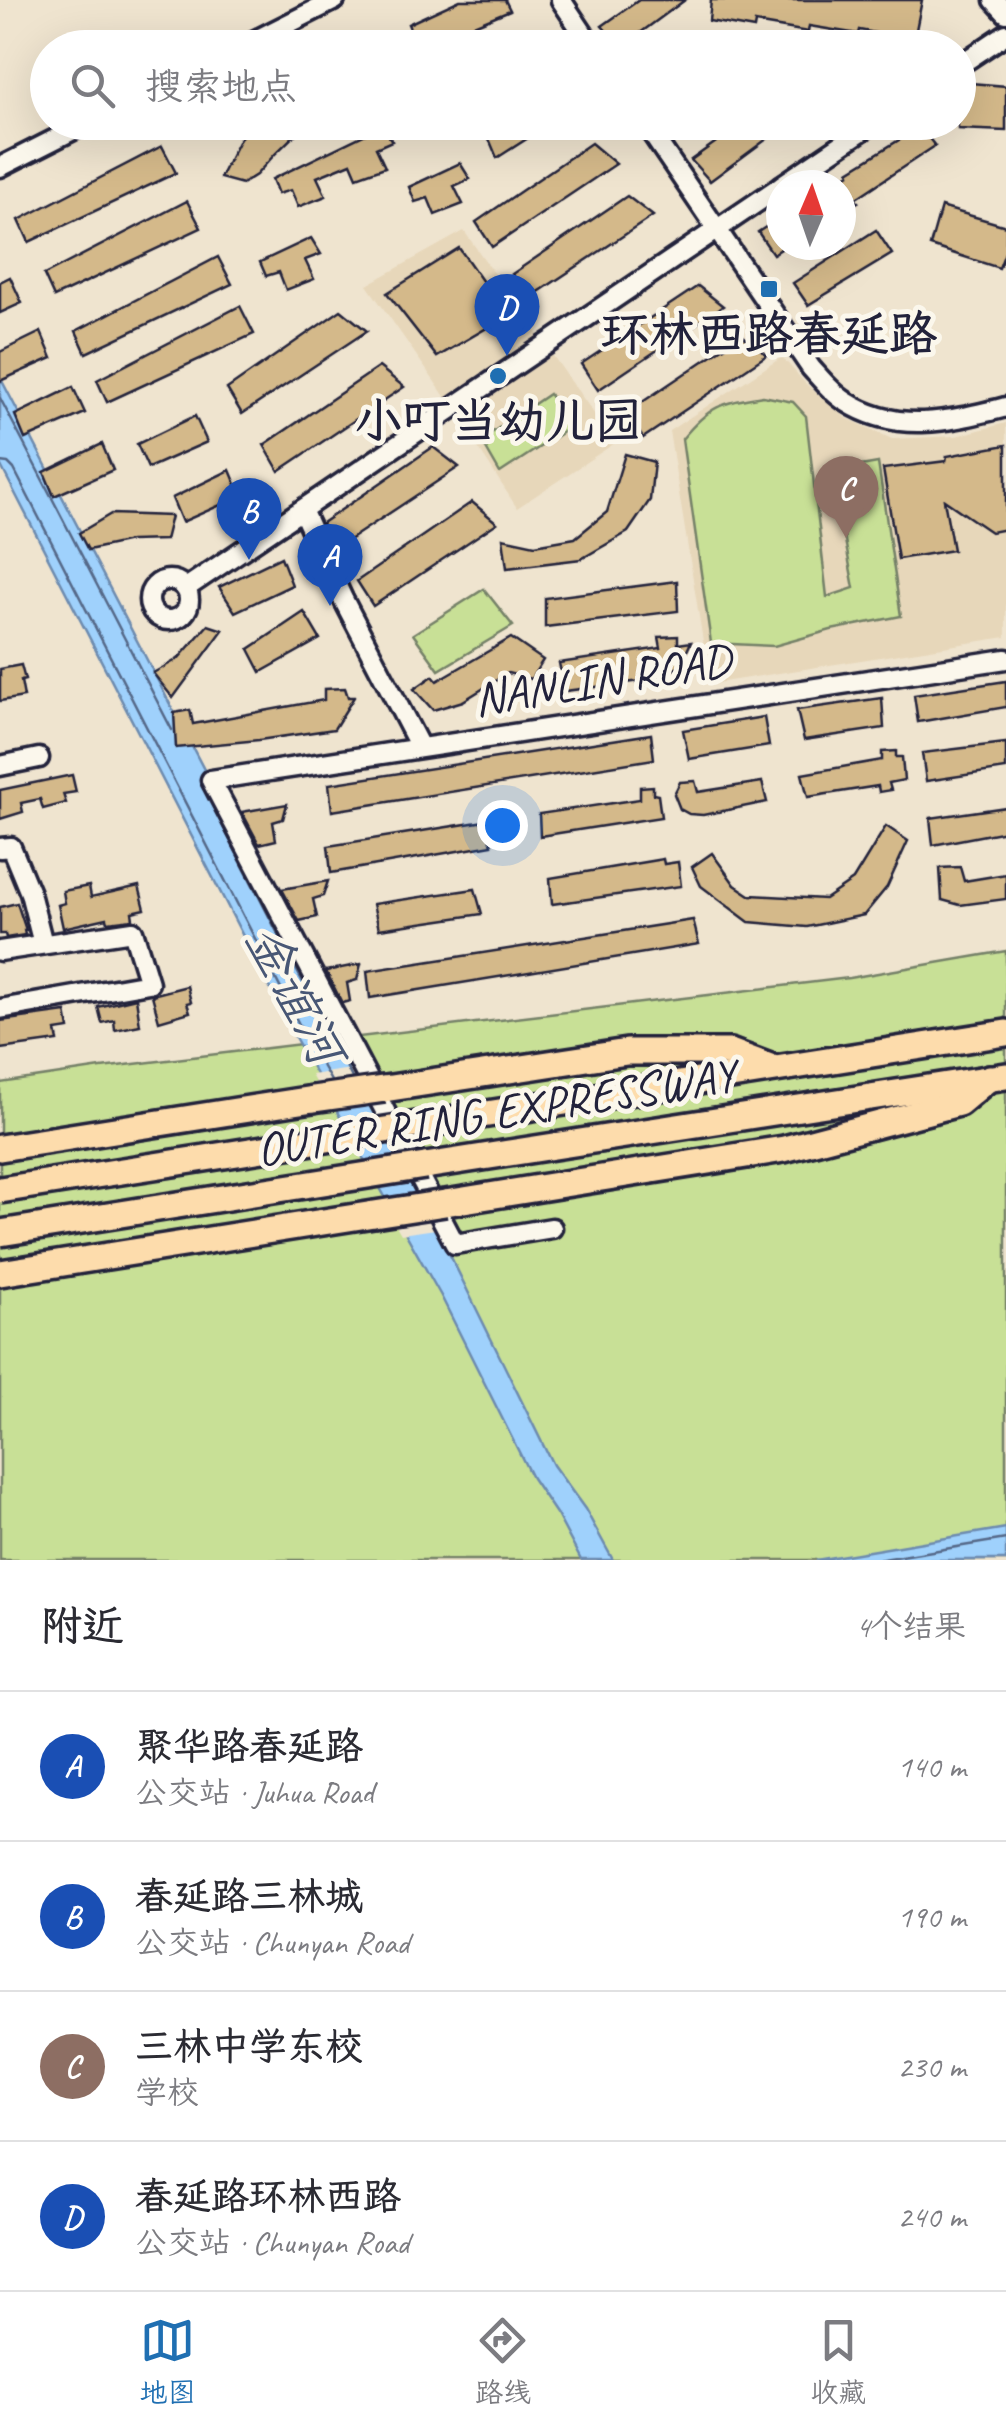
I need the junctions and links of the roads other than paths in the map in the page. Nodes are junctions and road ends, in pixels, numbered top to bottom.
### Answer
1 (335, 0) edge
2 (560, 0) edge
3 (994, 0) edge
4 (1006, 13) edge
5 (276, 30) edge
6 (581, 30) edge
7 (1006, 34) edge
8 (976, 54) edge
9 (53, 140) edge
10 (656, 140) edge
11 (848, 140) edge
12 (0, 167) edge
13 (804, 170) edge
14 (766, 196) edge
15 (716, 230) junction
16 (1006, 408) edge
17 (302, 510) junction
18 (186, 588) dead end
19 (1006, 659) edge
20 (420, 747) junction
21 (39, 758) dead end
22 (0, 766) edge
23 (0, 848) edge
24 (43, 944) junction
25 (0, 951) edge
26 (0, 1009) edge
27 (1006, 1033) edge
28 (774, 1069) junction
29 (998, 1077) edge
30 (0, 1148) edge
31 (0, 1190) edge
32 (552, 1228) dead end
33 (0, 1233) edge
34 (0, 1273) edge

1 - 5 street
2 - 6 street
3 - 4 street
7 - 8 street
9 - 12 street
10 - 15 street
11 - 13 street
14 - 15 street
15 - 16 street
15 - 17 street
17 - 18 street
17 - 20 street
19 - 20 street, NANLIN ROAD
20 - 32 street, NANLIN ROAD
21 - 22 street
23 - 24 street
24 - 25 street
24 - 26 street
27 - 28 highway, OUTER RING EXPRESSWAY
28 - 30 highway, bridge
28 - 31 highway, OUTER RING EXPRESSWAY, bridge
29 - 33 highway, OUTER RING EXPRESSWAY, bridge
29 - 34 highway, bridge

